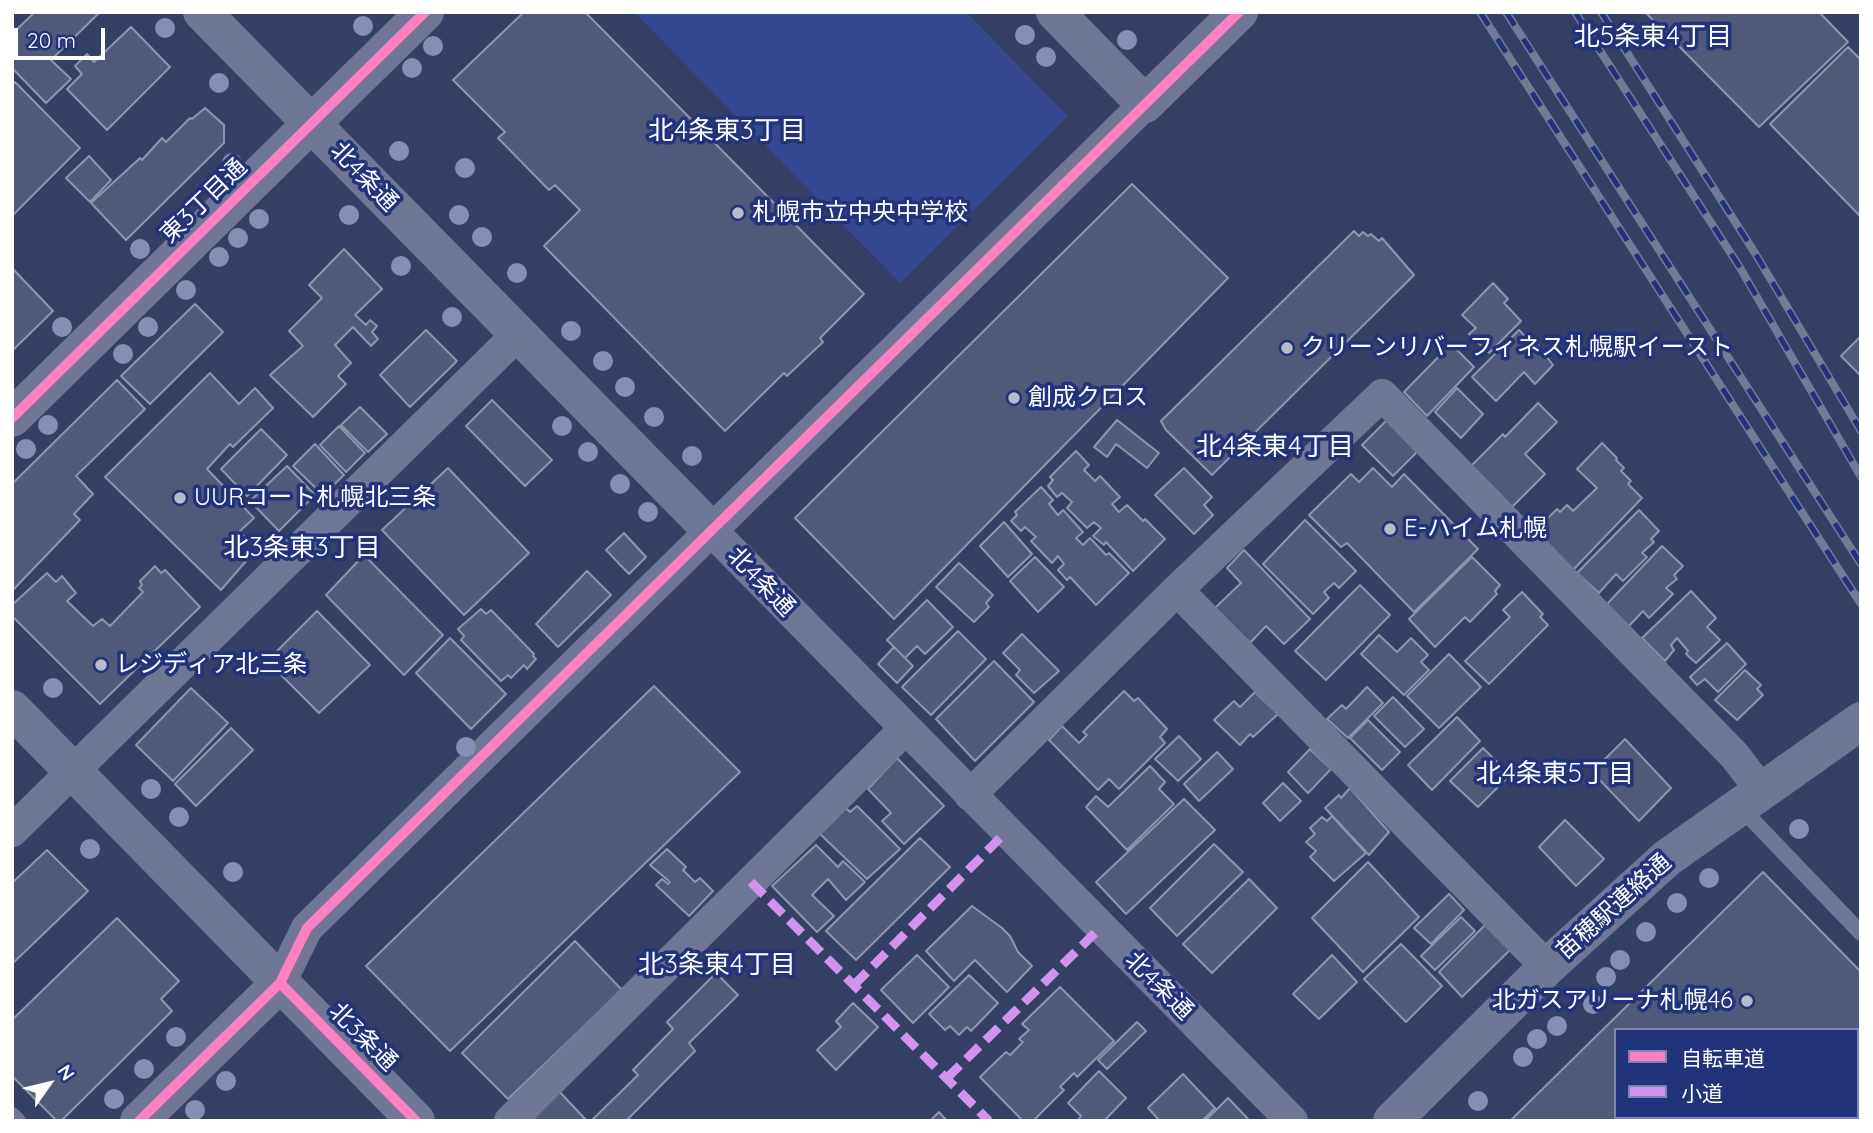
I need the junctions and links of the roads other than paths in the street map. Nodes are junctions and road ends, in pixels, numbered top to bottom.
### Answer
1 (202, 12) edge
2 (425, 12) edge
3 (1055, 12) edge
4 (1239, 12) edge
5 (1146, 104) junction
6 (312, 124) junction
7 (518, 334) junction
8 (12, 418) edge
9 (711, 530) junction
10 (1177, 590) junction
11 (12, 709) edge
12 (1861, 721) edge
13 (905, 729) junction
14 (73, 771) junction
15 (970, 795) junction
16 (1750, 798) junction
17 (12, 831) edge
18 (1861, 933) edge
19 (1547, 967) junction
20 (279, 983) junction
21 (12, 1115) edge
22 (18, 1121) edge
23 (139, 1121) edge
24 (416, 1121) edge
25 (510, 1121) edge
26 (1292, 1121) edge
27 (1392, 1121) edge

1 - 6 street, 北4条通
2 - 6 street, 東3丁目通
3 - 5 street
4 - 5 street
5 - 9 street
6 - 7 street, 北4条通
6 - 8 street, 東3丁目通
7 - 9 street, 北4条通
7 - 14 street
9 - 13 street, 北4条通
9 - 20 street
10 - 15 street
10 - 16 street
10 - 19 street
11 - 14 street, 北3条通
12 - 16 street, 苗穂駅連絡通
13 - 15 street, 北4条通
13 - 25 street
14 - 17 street
14 - 20 street, 北3条通
15 - 26 street, 北4条通
16 - 18 lane
16 - 19 street, 苗穂駅連絡通
19 - 27 street, 苗穂駅連絡通
20 - 23 street
20 - 24 street, 北3条通
21 - 22 lane

